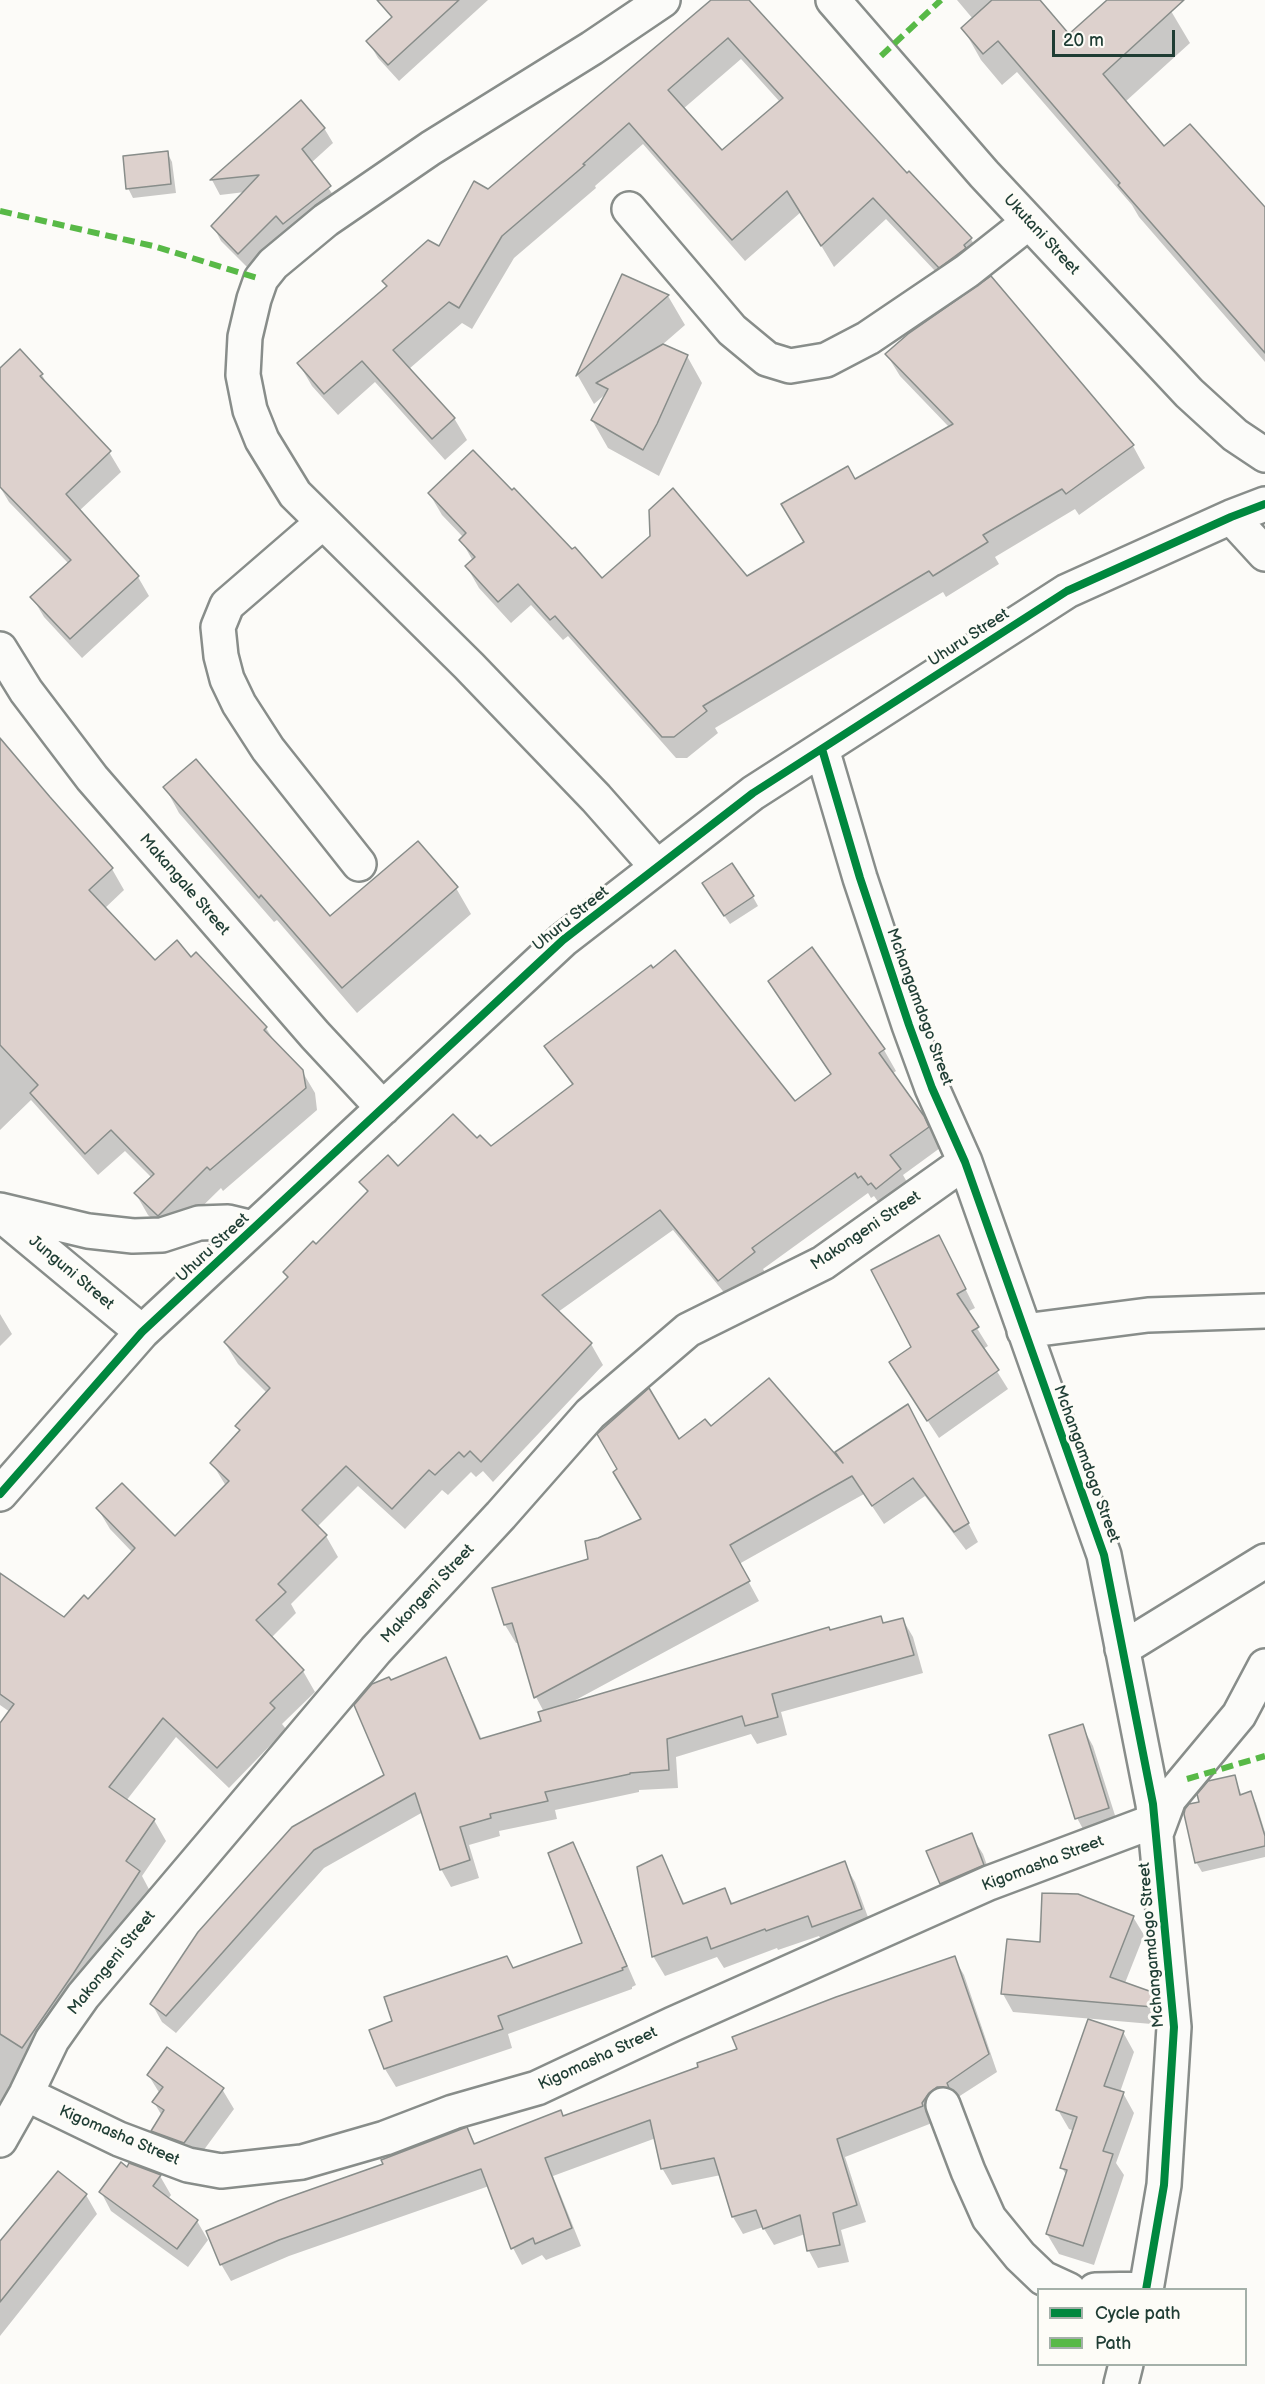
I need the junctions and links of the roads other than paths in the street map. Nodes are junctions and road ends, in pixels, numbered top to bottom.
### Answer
1 (663, 0) edge
2 (833, 0) edge
3 (629, 209) dead end
4 (1029, 222) junction
5 (1265, 455) edge
6 (1265, 504) edge
7 (1231, 517) junction
8 (323, 522) junction
9 (1265, 554) edge
10 (0, 649) edge
11 (822, 749) junction
12 (358, 864) dead end
13 (657, 867) junction
14 (383, 1108) junction
15 (965, 1162) junction
16 (0, 1212) edge
17 (254, 1228) junction
18 (1265, 1311) edge
19 (1024, 1331) junction
20 (142, 1332) junction
21 (0, 1494) edge
22 (1265, 1561) edge
23 (1122, 1649) junction
24 (1265, 1666) edge
25 (1155, 1827) junction
26 (26, 2094) junction
27 (943, 2105) dead end
28 (0, 2140) edge
29 (1066, 2288) edge
30 (1146, 2288) edge
31 (1126, 2366) edge
32 (1121, 2384) edge

1 - 8 street
2 - 4 street, Ukutani Street
3 - 4 street
4 - 5 street, Ukutani Street
6 - 7 street, Uhuru Street
7 - 9 street
7 - 11 street, Uhuru Street
8 - 12 street
8 - 13 street
10 - 14 street, Makangale Street
11 - 13 street, Uhuru Street
11 - 15 street, Mchangamdogo Street
13 - 14 street, Uhuru Street
14 - 17 street, Uhuru Street
15 - 19 street, Mchangamdogo Street
15 - 26 street, Makongeni Street
16 - 17 street
16 - 20 street, Junguni Street
17 - 20 street, Uhuru Street
18 - 19 street
19 - 23 street, Mchangamdogo Street
20 - 21 street, Uhuru Street
22 - 23 street
23 - 25 street, Mchangamdogo Street
24 - 25 street
25 - 26 street, Kigomasha Street
25 - 30 street, Mchangamdogo Street
26 - 28 street, Makongeni Street
27 - 29 street
31 - 32 street

